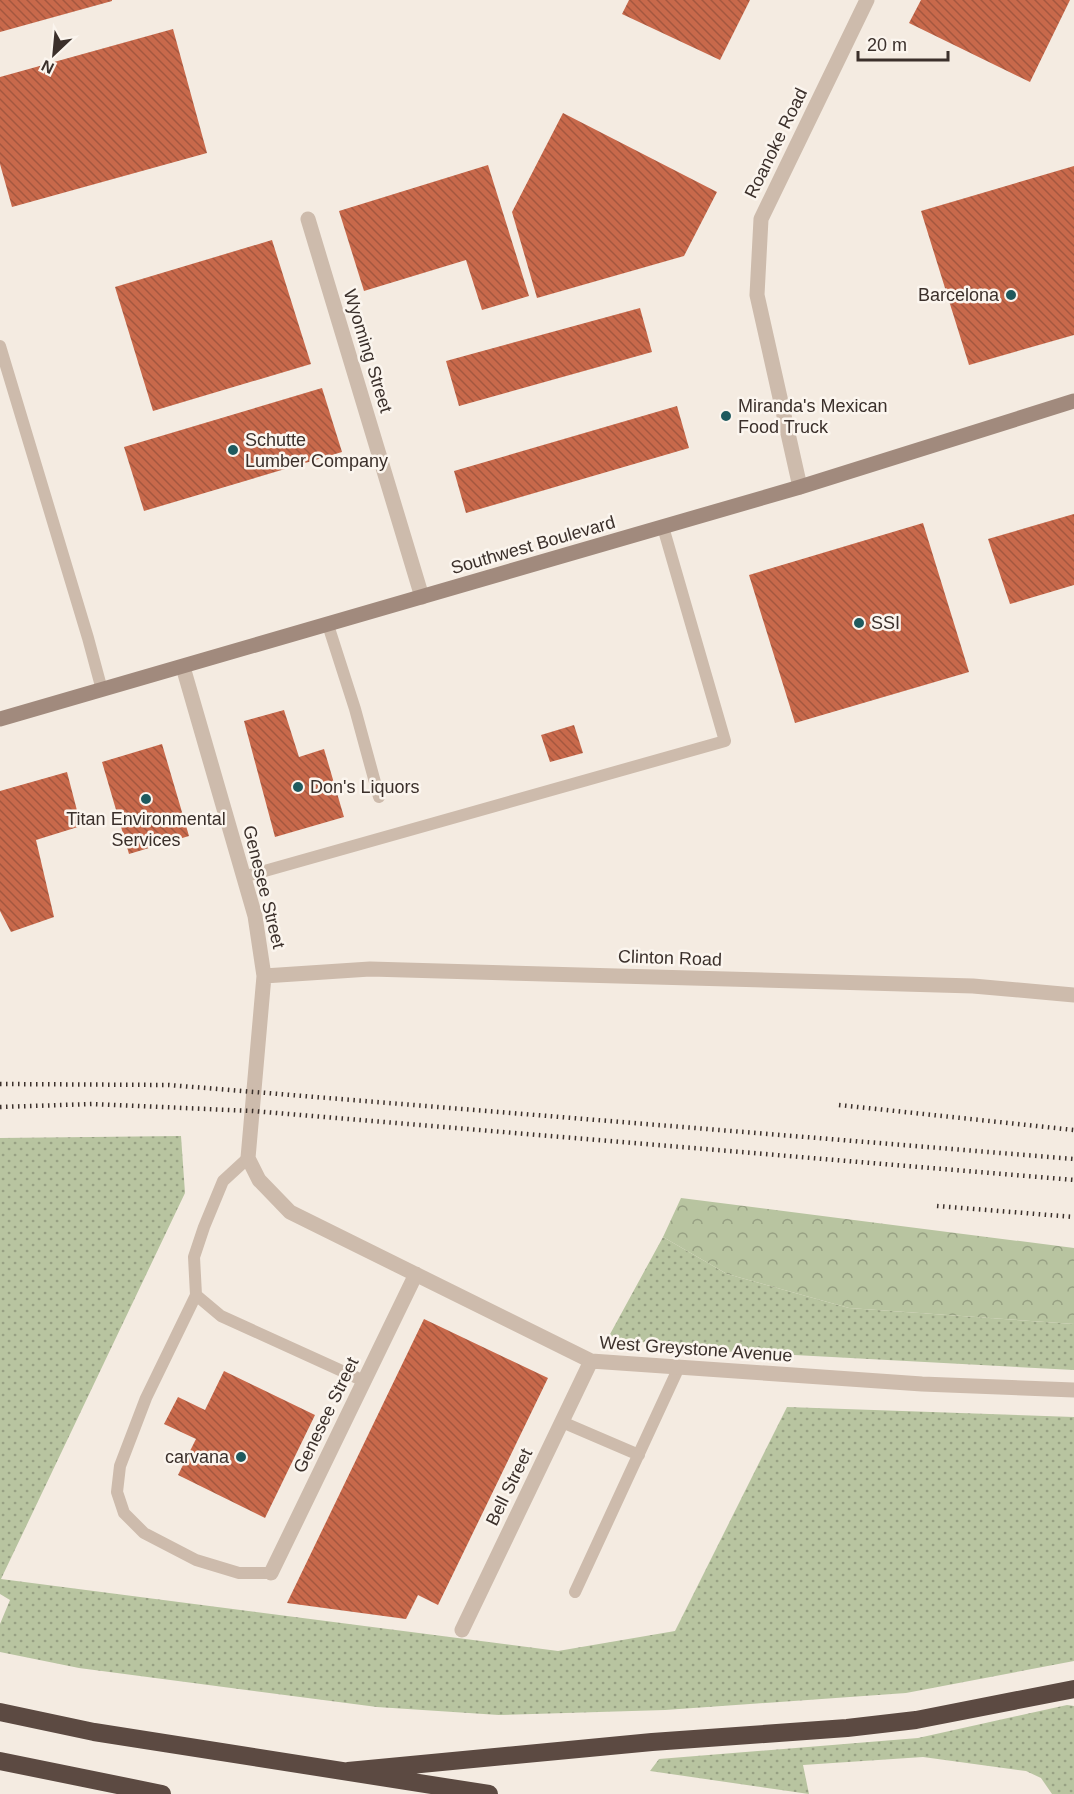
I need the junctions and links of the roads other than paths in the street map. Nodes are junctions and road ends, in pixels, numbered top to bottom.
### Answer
1 (867, 0) edge
2 (308, 219) dead end
3 (0, 346) edge
4 (1074, 402) edge
5 (800, 487) junction
6 (663, 527) junction
7 (422, 597) junction
8 (328, 625) junction
9 (183, 667) junction
10 (102, 690) junction
11 (0, 719) edge
12 (379, 797) dead end
13 (243, 877) junction
14 (264, 976) junction
15 (1074, 995) edge
16 (248, 1158) junction
17 (416, 1274) junction
18 (196, 1295) junction
19 (591, 1361) junction
20 (680, 1367) junction
21 (364, 1382) junction
22 (1074, 1390) edge
23 (562, 1422) junction
24 (639, 1455) junction
25 (271, 1573) joint
26 (576, 1592) dead end
27 (462, 1630) dead end
28 (1074, 1689) edge
29 (0, 1712) edge
30 (0, 1761) edge
31 (348, 1771) junction
32 (153, 1793) edge
33 (489, 1794) edge

1 - 5 street, Roanoke Road
2 - 7 street, Wyoming Street
3 - 10 lane
4 - 5 main road, Southwest Boulevard
5 - 6 main road, Southwest Boulevard
6 - 7 main road, Southwest Boulevard
6 - 13 lane
7 - 8 main road, Southwest Boulevard
8 - 9 main road, Southwest Boulevard
8 - 12 lane
9 - 10 main road, Southwest Boulevard
9 - 13 street, Genesee Street
10 - 11 main road, Southwest Boulevard
13 - 14 street, Genesee Street
14 - 15 street, Clinton Road
14 - 16 street, Genesee Street
16 - 17 street, West Greystone Avenue
16 - 18 lane
17 - 19 street, West Greystone Avenue
17 - 21 street, Genesee Street
18 - 21 lane
18 - 25 lane
19 - 20 street, West Greystone Avenue
19 - 23 street, Bell Street
20 - 22 street, West Greystone Avenue
20 - 24 lane
21 - 25 street, Genesee Street
23 - 24 lane
23 - 27 street, Bell Street
24 - 26 lane
28 - 31 highway
29 - 31 highway
30 - 32 highway
31 - 33 highway

